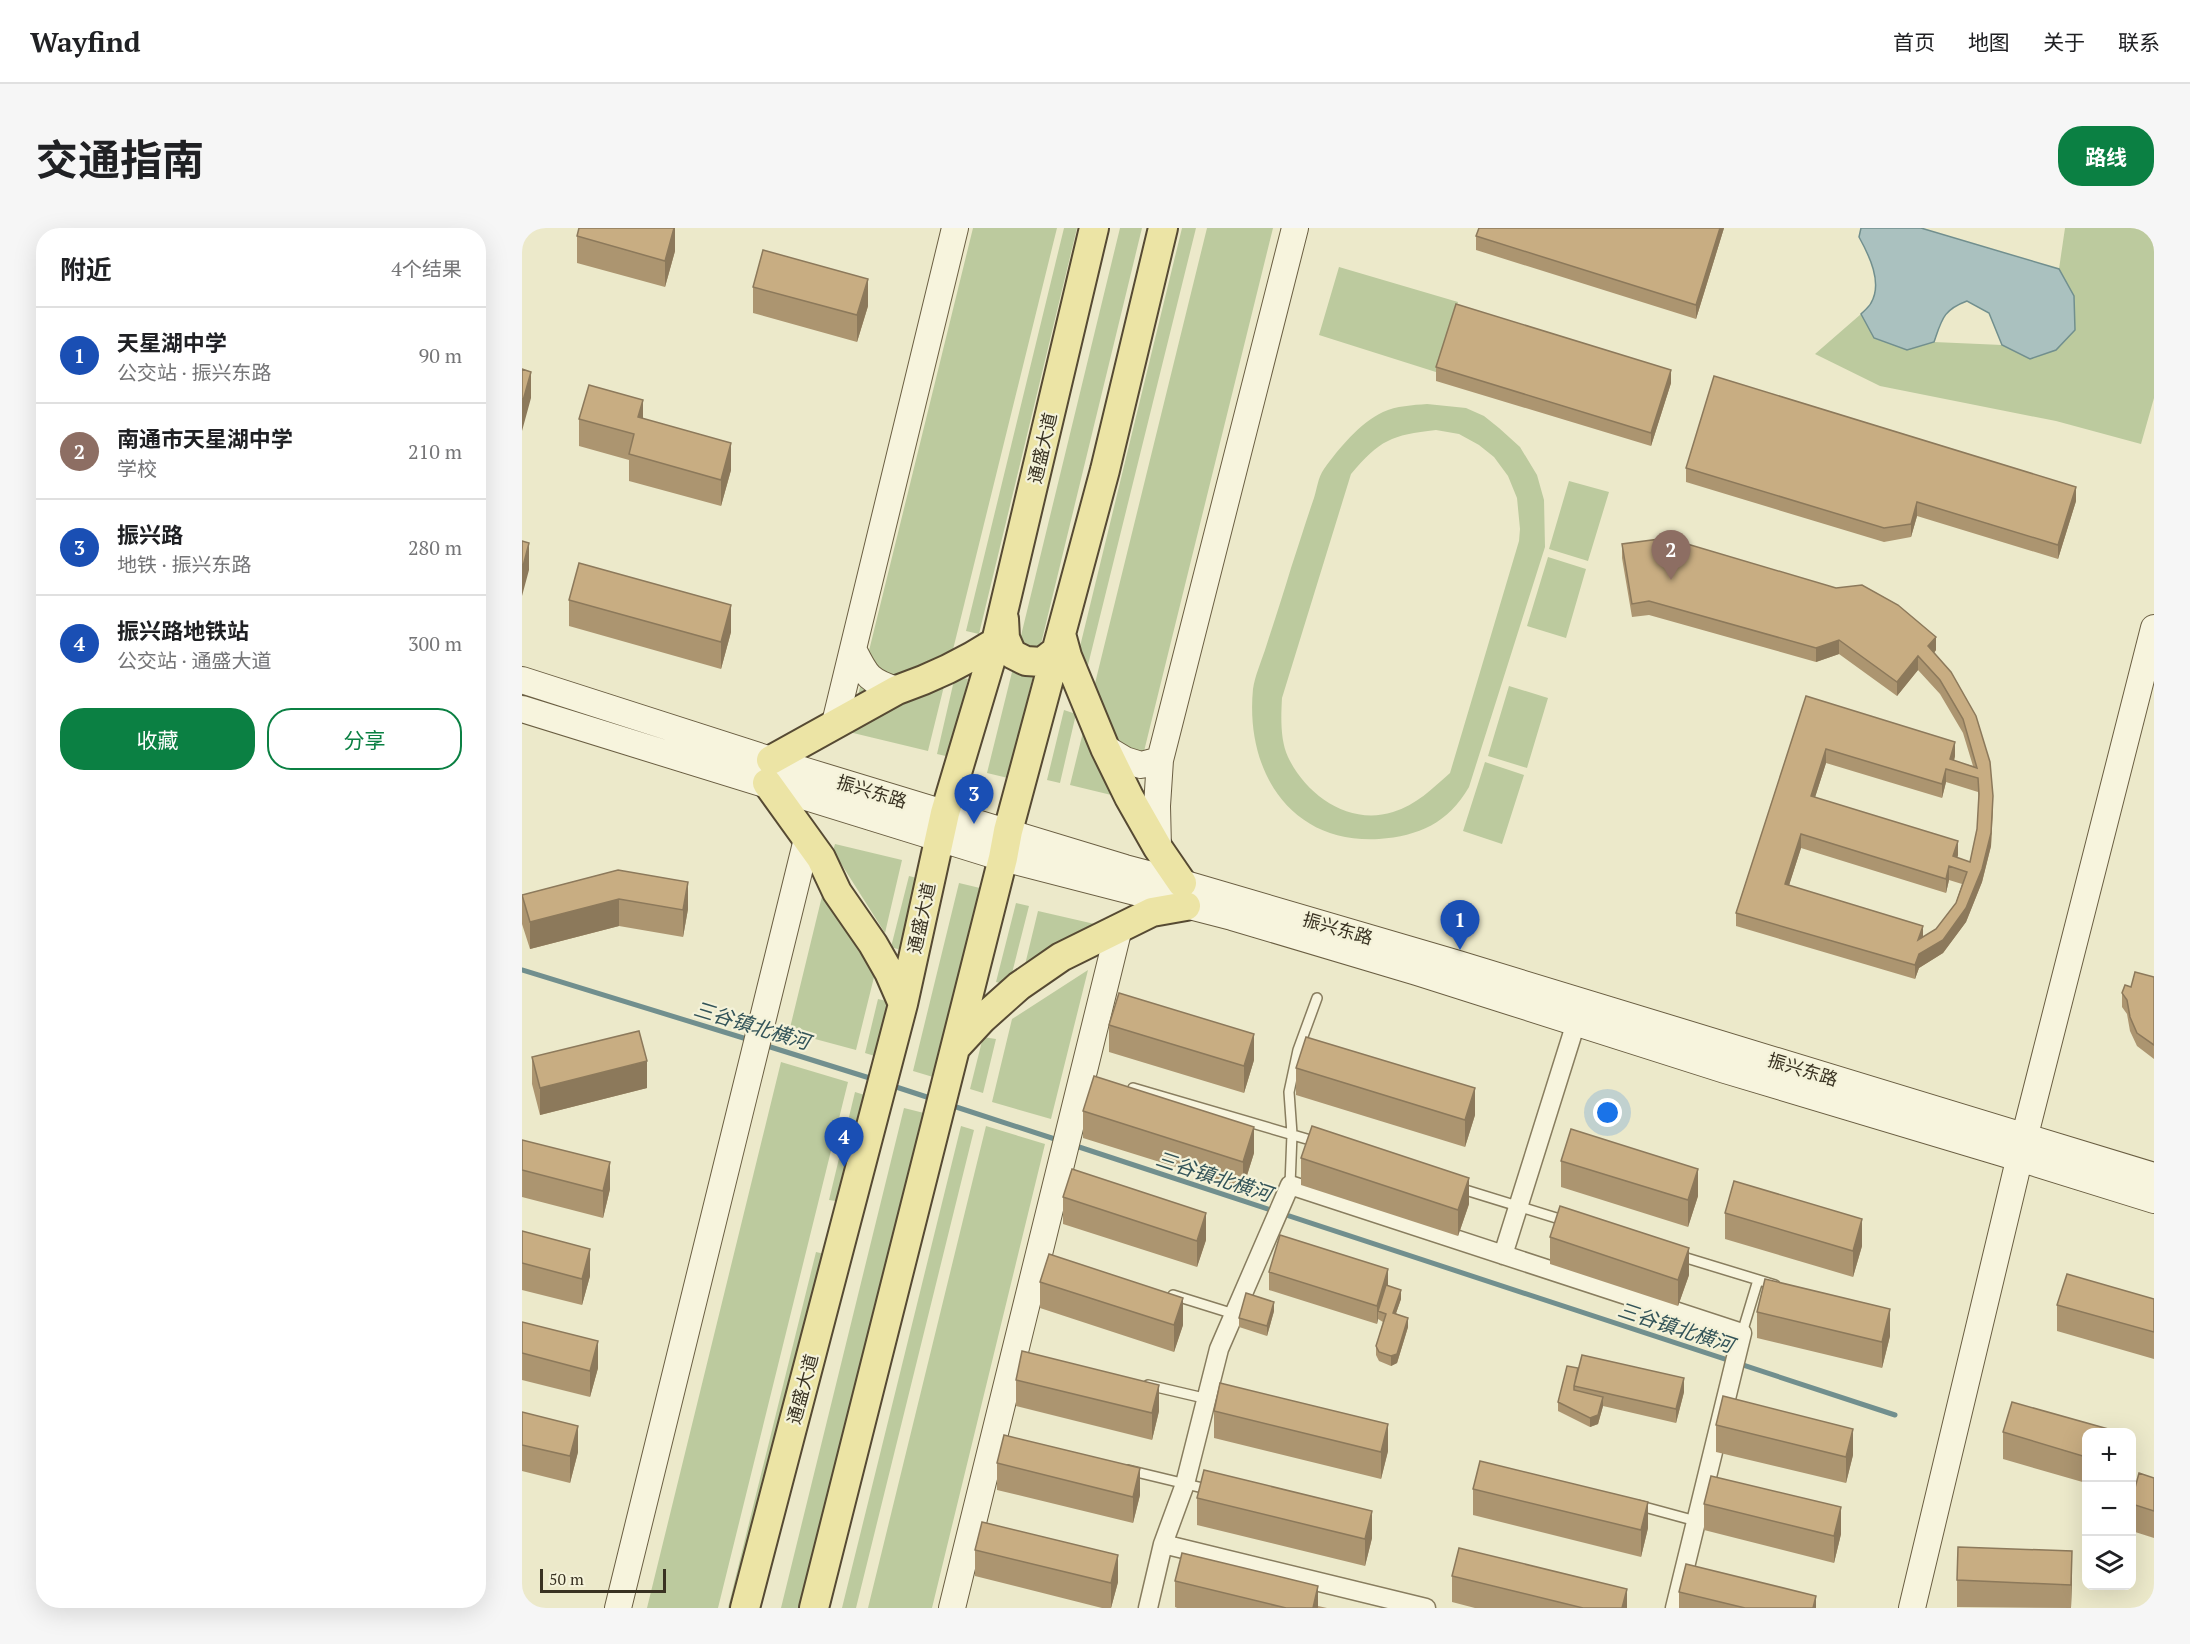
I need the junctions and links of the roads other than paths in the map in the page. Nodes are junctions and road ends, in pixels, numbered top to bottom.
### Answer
1 (955, 228) edge
2 (1094, 228) edge
3 (1163, 228) edge
4 (1295, 228) edge
5 (1004, 610) junction
6 (2154, 628) edge
7 (996, 642) junction
8 (1059, 642) junction
9 (853, 649) junction
10 (522, 680) edge
11 (897, 690) junction
12 (522, 709) edge
13 (835, 723) junction
14 (1105, 748) junction
15 (1160, 760) junction
16 (769, 771) junction
17 (942, 825) junction
18 (807, 839) junction
19 (1005, 844) junction
20 (1158, 848) junction
21 (1184, 894) junction
22 (1119, 927) junction
23 (1317, 998) dead end
24 (903, 1004) junction
25 (1580, 1012) junction
26 (954, 1049) junction
27 (1132, 1088) edge
28 (1292, 1134) junction
29 (1326, 1145) edge
30 (2022, 1146) junction
31 (2154, 1176) edge
32 (1290, 1185) junction
33 (1448, 1185) edge
34 (2154, 1200) edge
35 (1518, 1206) junction
36 (1575, 1224) edge
37 (1666, 1252) edge
38 (1503, 1255) junction
39 (1758, 1280) junction
40 (1780, 1287) edge
41 (1158, 1290) edge
42 (1234, 1314) junction
43 (1742, 1333) junction
44 (1137, 1382) edge
45 (1212, 1400) junction
46 (1116, 1467) edge
47 (1185, 1484) junction
48 (1220, 1492) edge
49 (1630, 1503) edge
50 (1696, 1521) junction
51 (1163, 1544) junction
52 (618, 1608) edge
53 (745, 1608) edge
54 (814, 1608) edge
55 (952, 1608) edge
56 (1148, 1608) edge
57 (1426, 1608) edge
58 (1676, 1608) edge
59 (1912, 1608) edge

1 - 9 street
2 - 5 main road, 通盛大道
3 - 8 main road
4 - 15 street
5 - 7 main road, 通盛大道
5 - 8 main road
6 - 30 street
7 - 11 main road
7 - 17 main road, 通盛大道
8 - 14 main road
8 - 19 main road
9 - 11 street
9 - 13 street
10 - 16 street, 振兴东路
11 - 13 main road
12 - 16 street, 振兴东路
13 - 16 main road
14 - 15 street
14 - 20 main road
15 - 20 street
16 - 17 street, 振兴东路
16 - 18 main road
17 - 19 street, 振兴东路
17 - 24 main road, 通盛大道
18 - 24 main road
18 - 52 street
19 - 21 street, 振兴东路
19 - 26 main road
20 - 21 main road
21 - 22 main road
21 - 25 street, 振兴东路
22 - 26 main road
22 - 55 street
23 - 28 lane
24 - 53 main road, 通盛大道
25 - 30 street, 振兴东路
25 - 35 street
26 - 54 main road
27 - 28 lane
28 - 29 lane
28 - 32 lane
30 - 31 street, 振兴东路
30 - 34 street, 振兴东路
30 - 59 street
32 - 38 street
32 - 42 street
33 - 35 lane
35 - 36 lane
35 - 38 street
37 - 39 lane
38 - 43 street
39 - 40 lane
39 - 43 lane
41 - 42 lane
42 - 45 street
43 - 50 street
44 - 45 lane
45 - 47 street
46 - 47 lane
47 - 48 lane
47 - 51 street
49 - 50 lane
50 - 58 street
51 - 56 street
51 - 57 street

